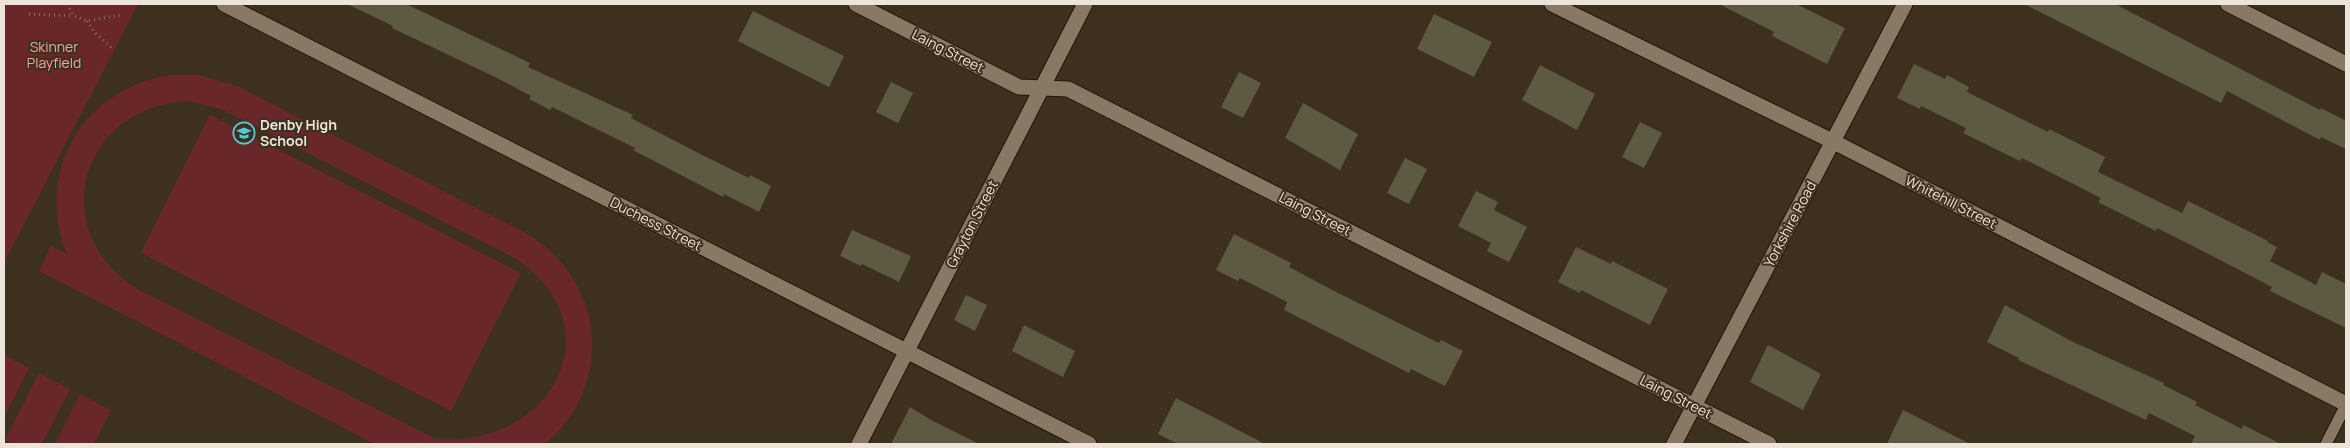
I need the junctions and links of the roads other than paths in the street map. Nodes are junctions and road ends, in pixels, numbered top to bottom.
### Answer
1 (224, 4) edge
2 (856, 4) edge
3 (1085, 4) edge
4 (1552, 4) edge
5 (1905, 4) edge
6 (2228, 4) edge
7 (2346, 64) edge
8 (1042, 88) junction
9 (1834, 142) junction
10 (906, 351) junction
11 (2346, 404) edge
12 (1693, 405) junction
13 (859, 444) edge
14 (1088, 444) edge
15 (1674, 444) edge
16 (1769, 444) edge
17 (2326, 444) edge

1 - 10 street, Duchess Street
2 - 8 street, Laing Street
3 - 8 street, Grayton Street
4 - 9 street, Whitehill Street
5 - 9 street, Yorkshire Road
6 - 7 street
8 - 10 street, Grayton Street
8 - 12 street, Laing Street
9 - 11 street, Whitehill Street
9 - 12 street, Yorkshire Road
10 - 13 street, Grayton Street
10 - 14 street, Duchess Street
11 - 17 lane
12 - 15 street, Yorkshire Road
12 - 16 street, Laing Street

